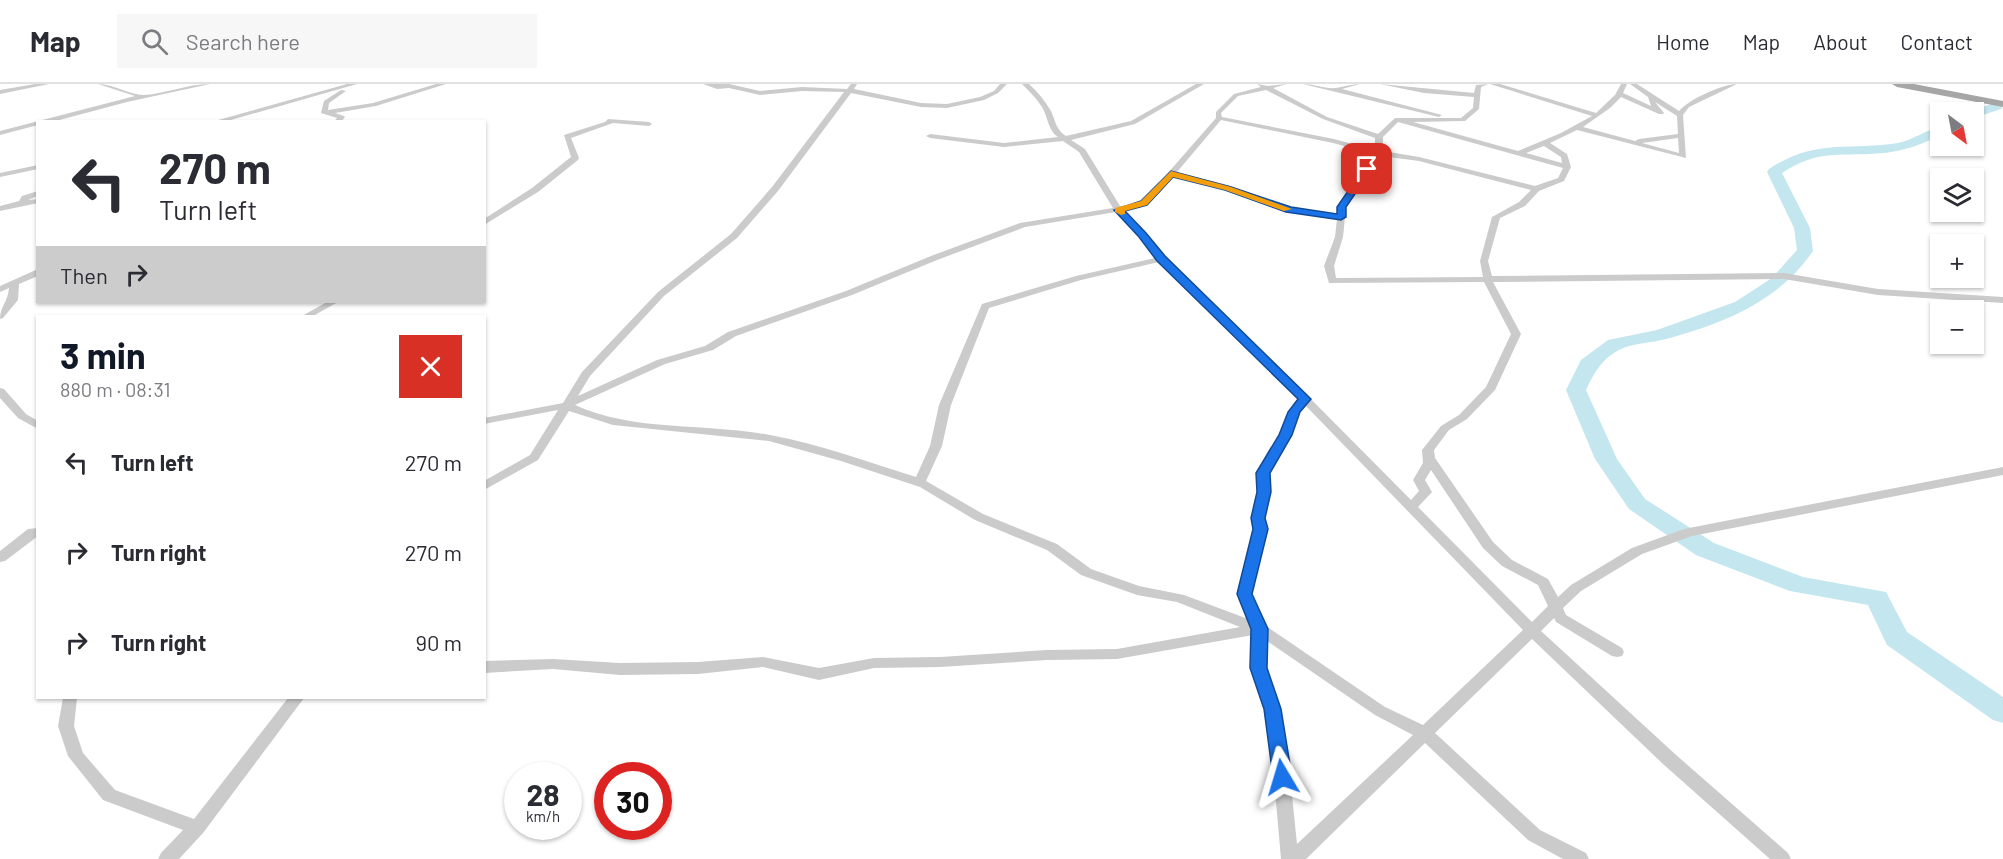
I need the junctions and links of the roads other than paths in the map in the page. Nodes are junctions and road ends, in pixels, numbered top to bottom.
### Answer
1 (46, 84) edge
2 (101, 84) edge
3 (207, 84) edge
4 (353, 84) edge
5 (443, 84) edge
6 (706, 84) edge
7 (737, 84) edge
8 (1004, 84) edge
9 (1024, 84) edge
10 (1201, 84) edge
11 (1260, 84) edge
12 (1284, 84) edge
13 (1306, 84) edge
14 (1356, 84) edge
15 (1383, 84) edge
16 (1485, 84) edge
17 (1493, 84) edge
18 (1624, 84) edge
19 (1633, 84) edge
20 (1734, 84) edge
21 (1897, 84) edge
22 (729, 86) junction
23 (853, 87) edge
24 (1269, 87) junction
25 (1336, 90) junction
26 (0, 92) edge
27 (1621, 94) junction
28 (1478, 95) junction
29 (1650, 95) junction
30 (143, 96) junction
31 (2003, 104) edge
32 (1408, 108) junction
33 (86, 111) junction
34 (324, 113) junction
35 (1596, 115) junction
36 (1680, 115) junction
37 (1219, 118) junction
38 (1465, 118) junction
39 (48, 120) edge
40 (88, 120) edge
41 (220, 120) edge
42 (339, 120) edge
43 (596, 120) dead end
44 (1398, 120) junction
45 (1428, 120) junction
46 (614, 121) junction
47 (36, 123) edge
48 (649, 124) dead end
49 (1575, 127) junction
50 (0, 128) edge
51 (9, 130) junction
52 (1447, 132) junction
53 (0, 133) edge
54 (930, 136) dead end
55 (1680, 136) junction
56 (1379, 137) junction
57 (1064, 139) junction
58 (1624, 140) junction
59 (1543, 142) junction
60 (1379, 153) junction
61 (1520, 153) junction
62 (36, 167) edge
63 (1567, 167) junction
64 (2, 172) edge
65 (1171, 173) junction
66 (1536, 189) junction
67 (36, 194) edge
68 (36, 201) edge
69 (22, 203) junction
70 (0, 210) edge
71 (1118, 210) junction
72 (1341, 217) junction
73 (486, 222) edge
74 (1161, 259) junction
75 (36, 273) edge
76 (1488, 281) junction
77 (14, 282) junction
78 (0, 289) edge
79 (2003, 300) edge
80 (331, 303) edge
81 (309, 315) edge
82 (0, 316) edge
83 (0, 391) edge
84 (1304, 399) junction
85 (567, 405) junction
86 (486, 421) edge
87 (36, 425) edge
88 (1429, 459) junction
89 (2003, 471) edge
90 (919, 483) junction
91 (486, 485) edge
92 (1410, 507) junction
93 (36, 531) edge
94 (0, 558) edge
95 (1555, 607) junction
96 (1260, 629) junction
97 (1531, 630) junction
98 (1617, 652) dead end
99 (486, 667) edge
100 (70, 699) edge
101 (295, 699) edge
102 (1424, 733) junction
103 (197, 828) junction
104 (167, 859) edge
105 (1292, 859) edge
106 (1580, 859) edge
107 (1782, 859) edge

1 - 26 street
2 - 30 street
3 - 30 street
4 - 34 street
4 - 41 street
5 - 34 street
6 - 22 street
7 - 22 street
8 - 23 street
9 - 57 street
10 - 57 street
11 - 24 street
12 - 24 street
13 - 25 street
14 - 25 street
15 - 28 street
16 - 28 street
17 - 35 street
18 - 27 street
19 - 29 street
20 - 36 street
21 - 31 main road
22 - 23 street
23 - 85 street
24 - 37 street
24 - 56 street
25 - 32 street
27 - 29 street
27 - 35 street
28 - 38 street
29 - 36 street
30 - 33 street
32 - 38 street
32 - 45 street
33 - 39 street
33 - 40 street
34 - 42 street
35 - 49 street
36 - 55 street
37 - 60 street
37 - 65 street
38 - 45 street
38 - 52 street
43 - 46 street
44 - 45 street
44 - 52 street
44 - 56 street
46 - 48 street
46 - 73 street
47 - 51 street
49 - 58 street
49 - 59 street
50 - 51 street
51 - 53 street
52 - 61 street
54 - 57 street
55 - 58 street
55 - 58 street
56 - 60 street
57 - 71 street
59 - 61 street
59 - 63 street
60 - 66 street
60 - 72 street
61 - 63 street
62 - 64 street
63 - 66 street
65 - 71 street
65 - 72 street
66 - 76 street
67 - 69 street
68 - 69 street
69 - 70 street
71 - 74 street
71 - 85 street
72 - 76 street
74 - 84 street
74 - 90 street
75 - 77 street
76 - 79 street
76 - 88 street
77 - 78 street
77 - 82 street
80 - 81 street
83 - 87 street
84 - 92 street
84 - 96 street
85 - 86 street
85 - 90 street
85 - 91 street
88 - 92 street
88 - 95 street
89 - 95 street
90 - 96 street
92 - 97 street
93 - 94 street
95 - 97 street
95 - 98 street
96 - 99 street
96 - 102 street
96 - 105 street
97 - 102 street
97 - 107 street
100 - 103 street
101 - 103 street
102 - 105 street
102 - 106 street
103 - 104 street

